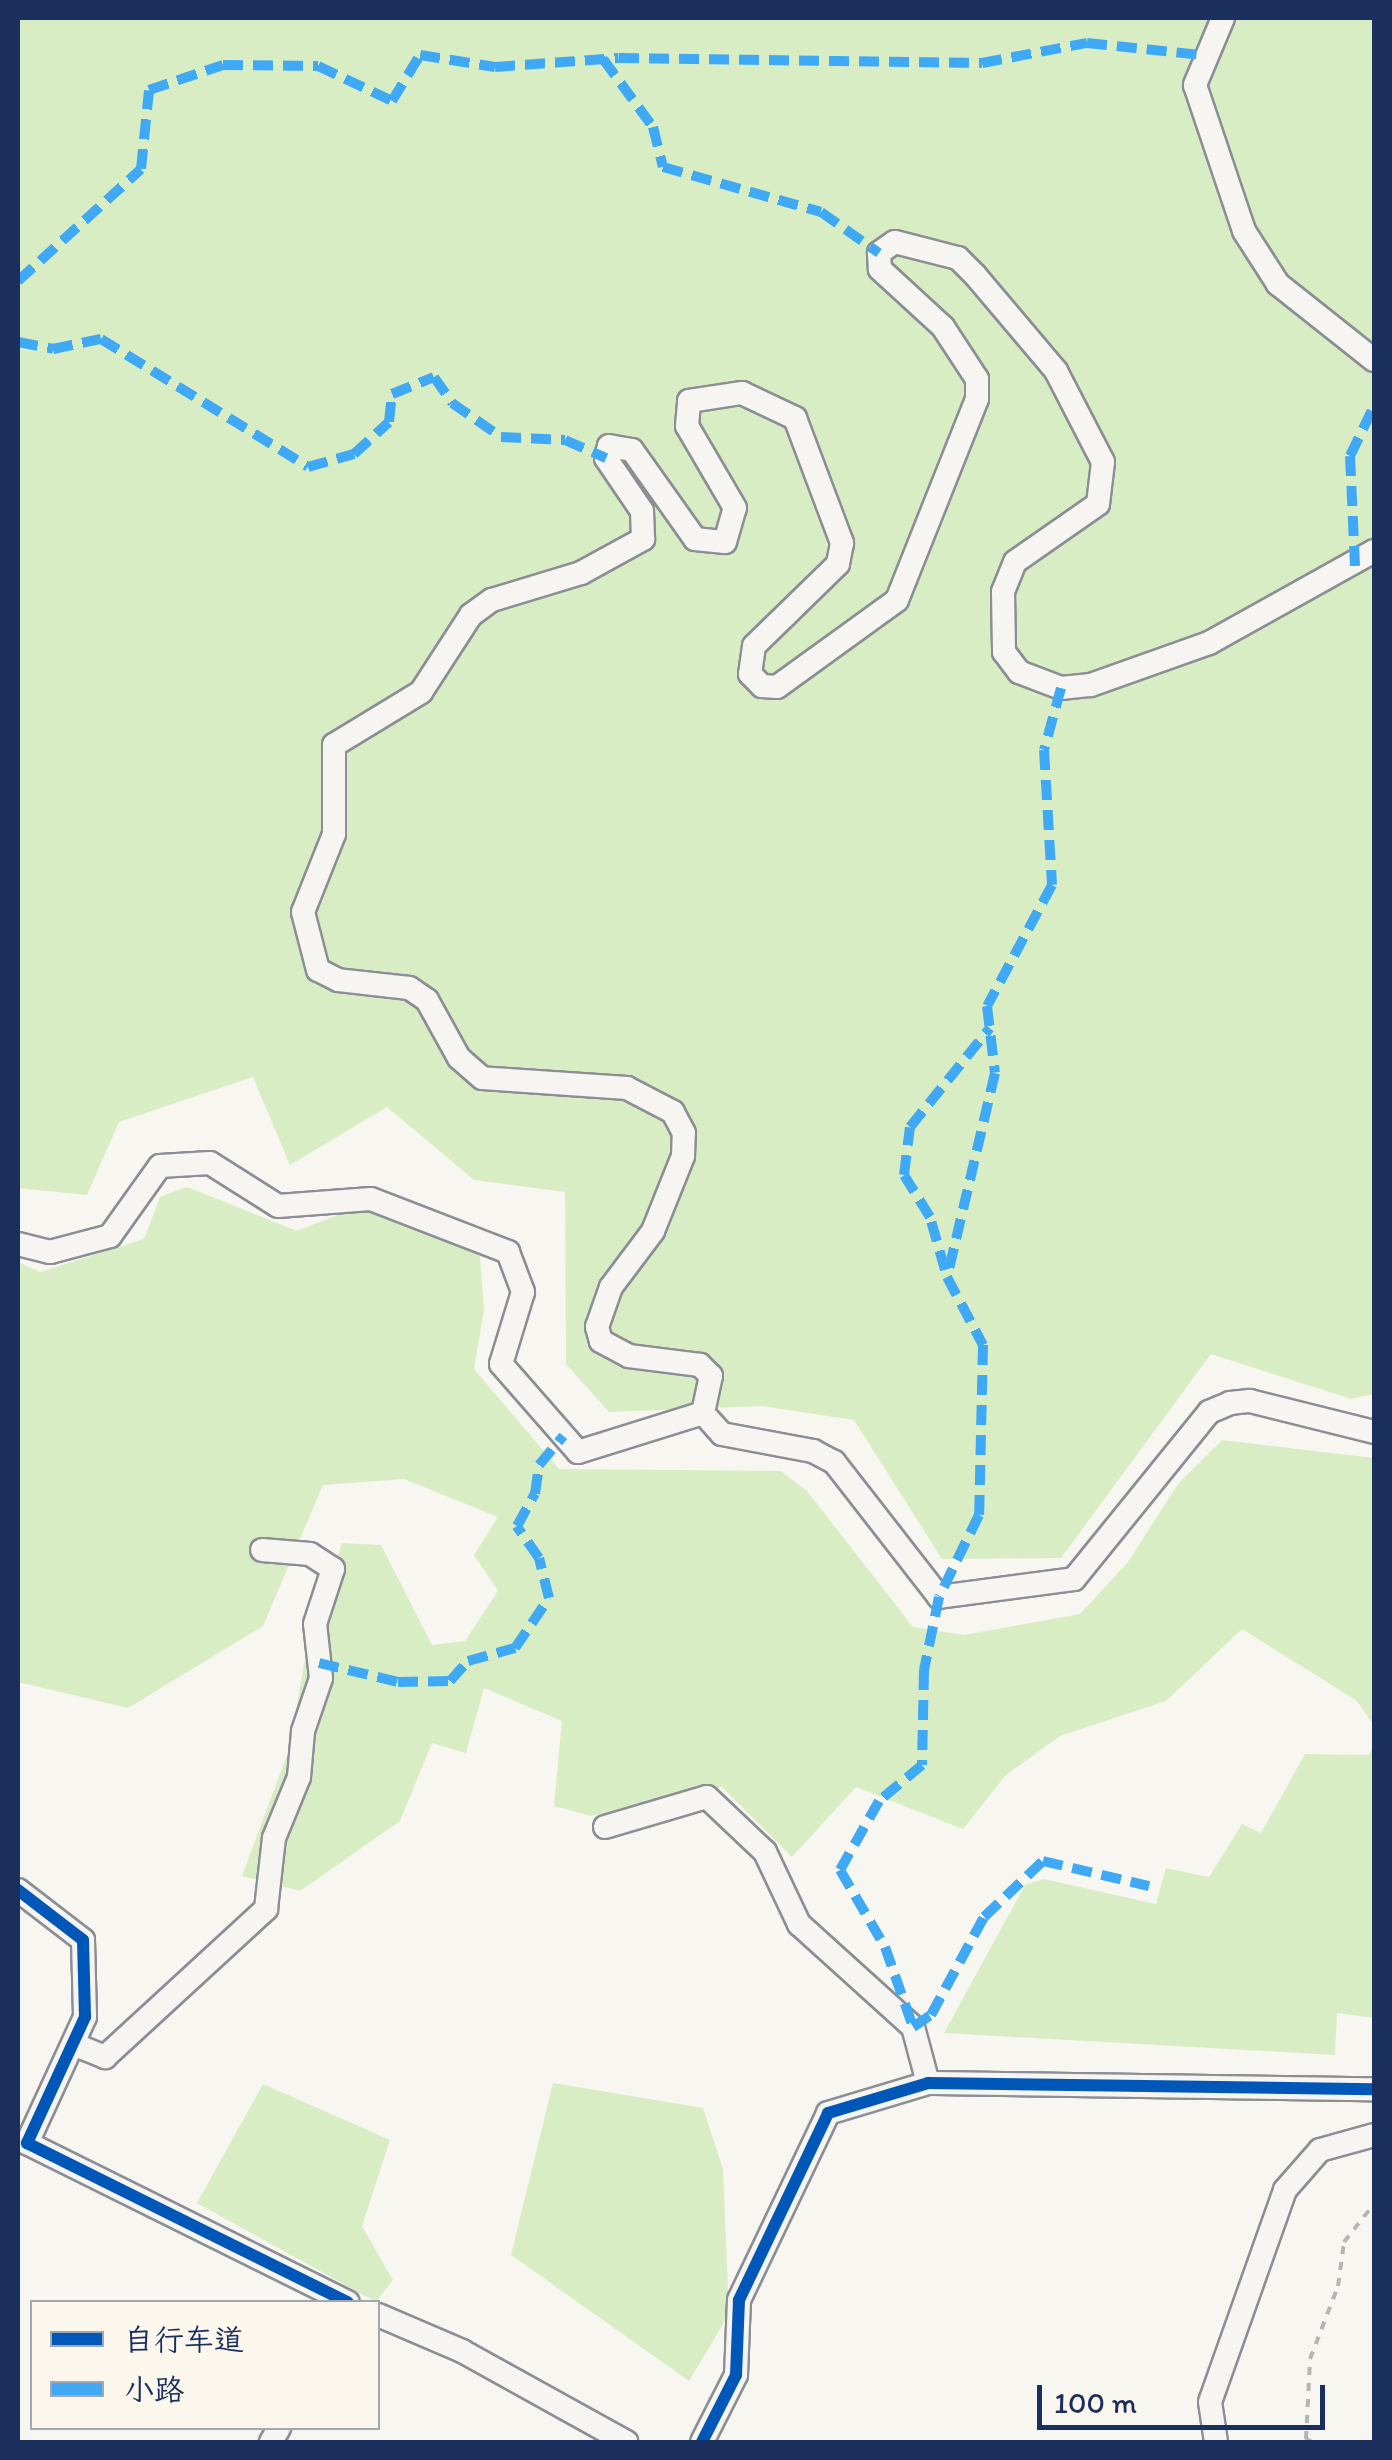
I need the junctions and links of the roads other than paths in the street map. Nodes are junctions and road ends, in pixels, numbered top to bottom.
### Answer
1 (1223, 18) edge
2 (1374, 360) edge
3 (1374, 551) edge
4 (18, 1244) edge
5 (704, 1413) junction
6 (1374, 1432) edge
7 (262, 1550) dead end
8 (605, 1828) dead end
9 (18, 1890) edge
10 (73, 2044) junction
11 (928, 2083) junction
12 (1374, 2089) edge
13 (1374, 2135) edge
14 (343, 2300) edge
15 (380, 2316) edge
16 (626, 2442) edge
17 (702, 2442) edge
18 (1216, 2442) edge

1 - 2 street
3 - 5 street
4 - 5 street
5 - 6 street
7 - 10 street
8 - 11 street
9 - 10 street
10 - 14 street
11 - 12 street
11 - 17 street
13 - 18 street
15 - 16 street

